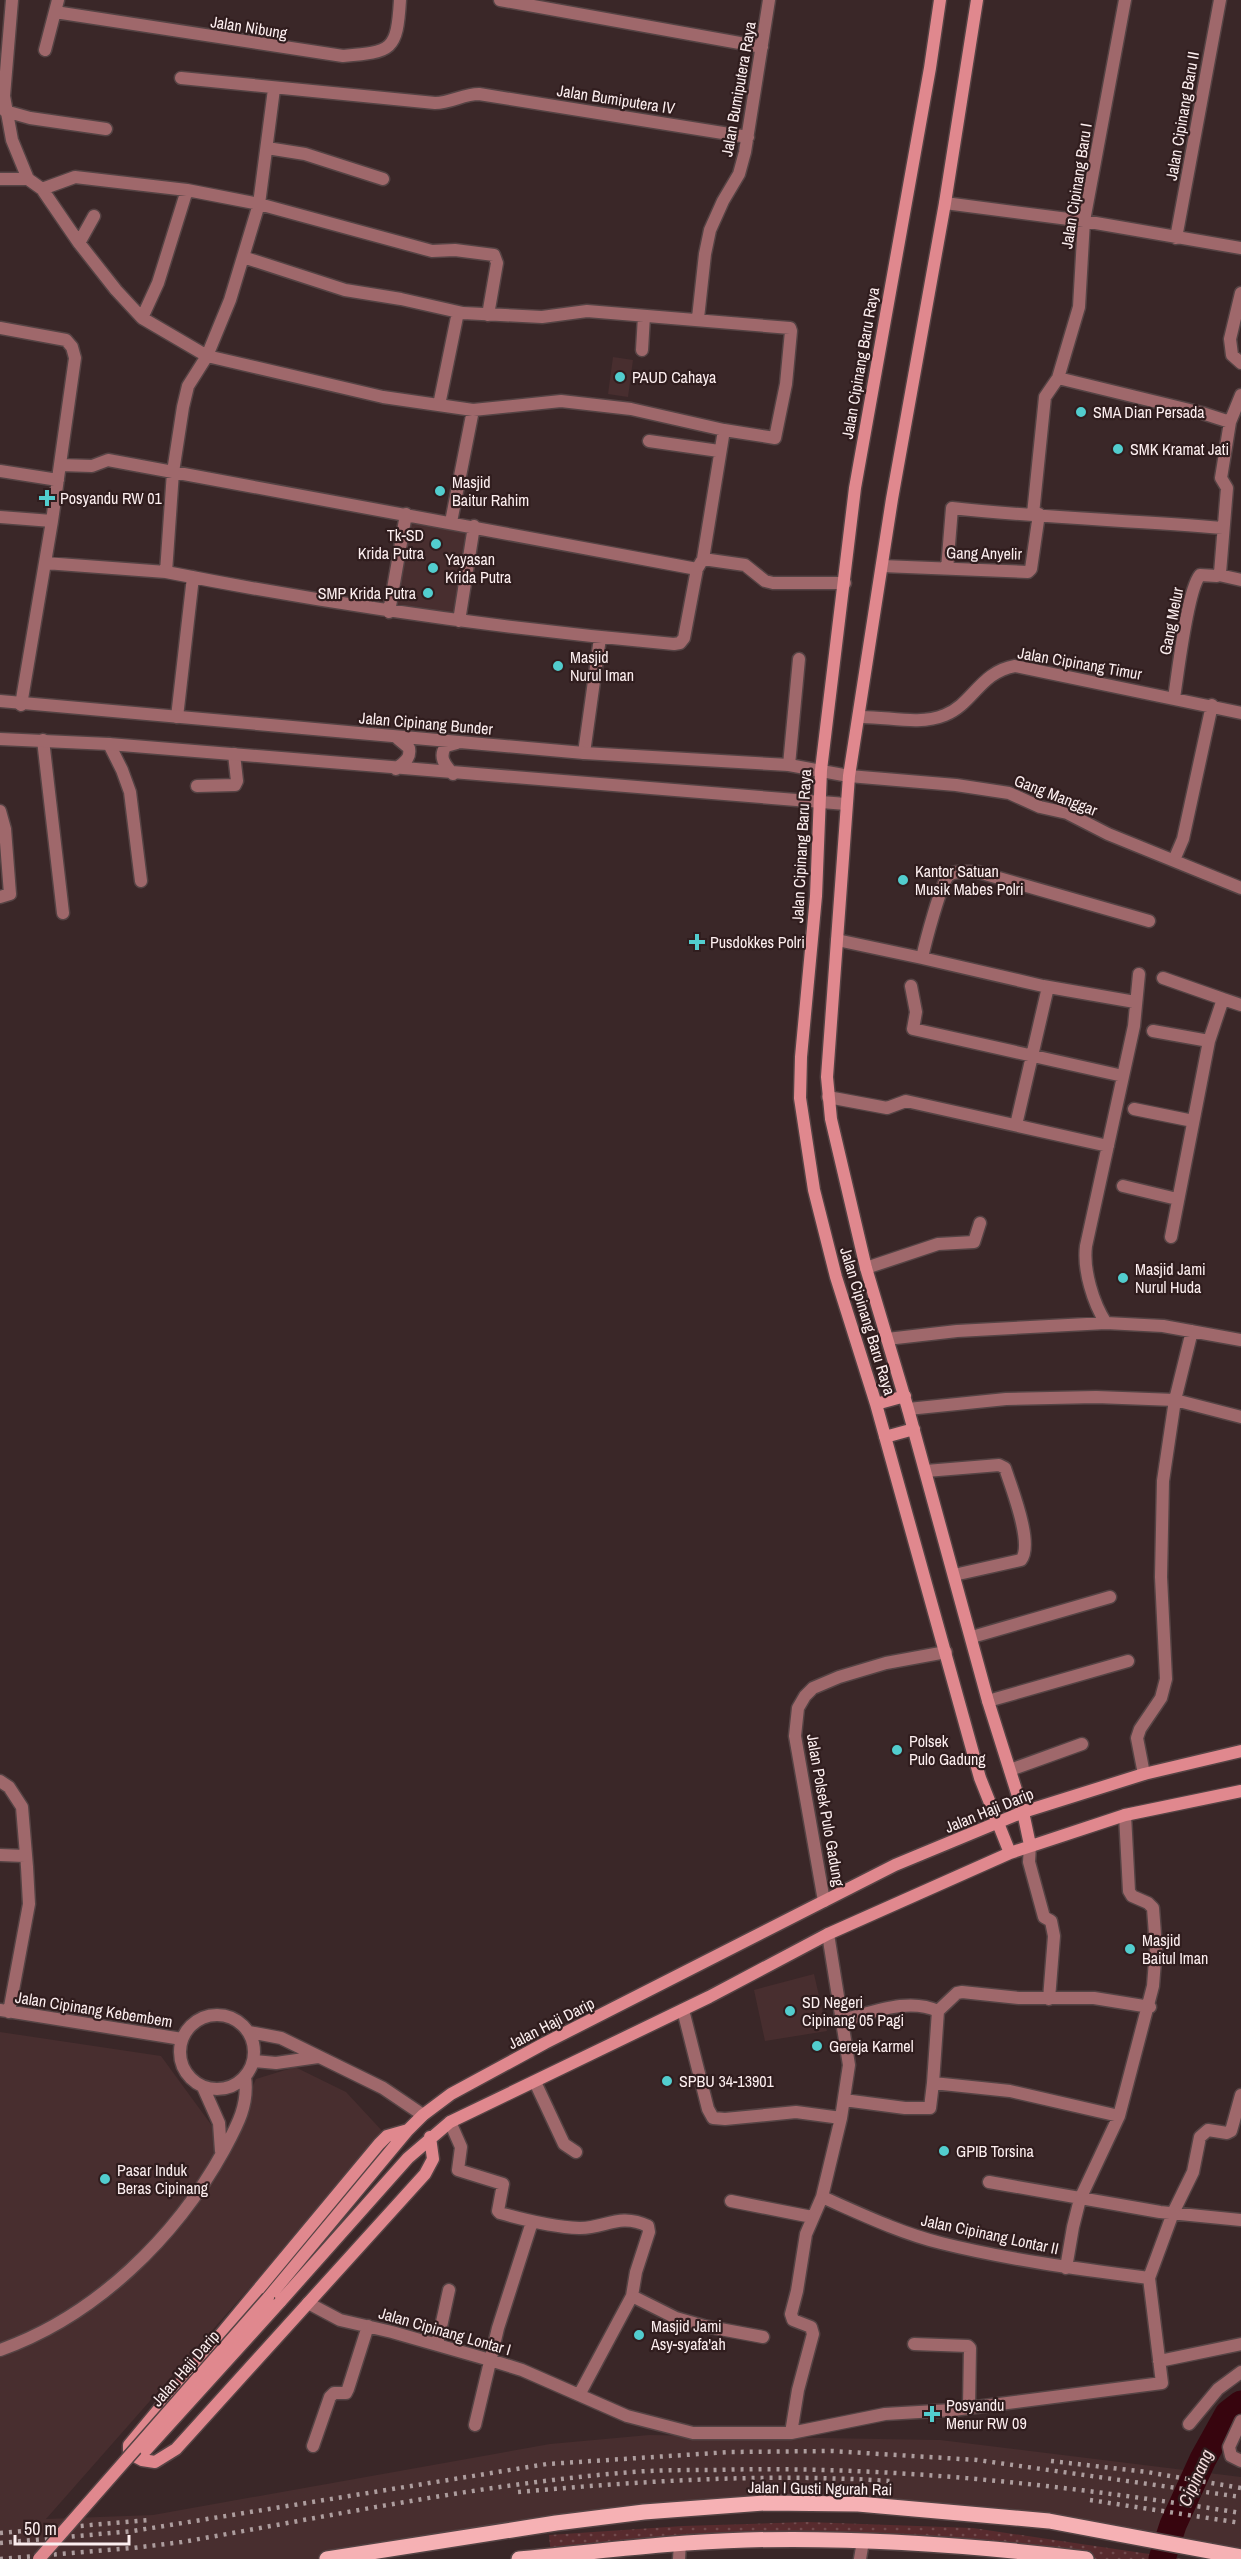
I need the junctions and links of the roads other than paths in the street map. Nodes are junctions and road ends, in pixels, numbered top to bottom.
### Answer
1 (12, 0) edge
2 (400, 0) edge
3 (500, 0) edge
4 (769, 0) edge
5 (940, 0) edge
6 (977, 0) edge
7 (1125, 0) edge
8 (1221, 0) edge
9 (57, 6) edge
10 (762, 47) junction
11 (45, 50) dead end
12 (181, 78) dead end
13 (274, 88) junction
14 (5, 111) junction
15 (106, 129) dead end
16 (748, 137) junction
17 (267, 148) junction
18 (0, 179) edge
19 (28, 179) junction
20 (383, 179) dead end
21 (42, 189) junction
22 (187, 190) junction
23 (945, 203) junction
24 (259, 204) junction
25 (94, 216) dead end
26 (1084, 222) junction
27 (1176, 238) junction
28 (79, 243) junction
29 (1241, 248) edge
30 (243, 257) junction
31 (1241, 292) edge
32 (459, 312) junction
33 (488, 315) junction
34 (644, 316) junction
35 (142, 318) junction
36 (698, 318) junction
37 (0, 328) edge
38 (642, 350) dead end
39 (207, 356) junction
40 (1236, 359) edge
41 (1058, 378) junction
42 (1241, 395) edge
43 (439, 405) junction
44 (473, 410) junction
45 (1230, 423) junction
46 (724, 430) junction
47 (649, 441) dead end
48 (719, 451) junction
49 (60, 465) junction
50 (0, 471) edge
51 (173, 472) junction
52 (58, 480) junction
53 (406, 514) junction
54 (1036, 514) junction
55 (0, 516) edge
56 (52, 521) junction
57 (451, 522) junction
58 (474, 526) junction
59 (1223, 528) junction
60 (45, 563) junction
61 (700, 564) junction
62 (882, 566) junction
63 (947, 569) junction
64 (166, 572) junction
65 (1219, 575) junction
66 (193, 577) junction
67 (1241, 580) edge
68 (845, 583) junction
69 (388, 612) junction
70 (459, 621) junction
71 (600, 638) junction
72 (799, 659) dead end
73 (1174, 698) junction
74 (0, 701) edge
75 (21, 705) junction
76 (1212, 705) junction
77 (1241, 713) edge
78 (177, 717) junction
79 (858, 717) junction
80 (396, 737) junction
81 (0, 739) edge
82 (43, 740) junction
83 (458, 743) junction
84 (109, 744) junction
85 (584, 753) junction
86 (234, 754) junction
87 (789, 765) junction
88 (396, 769) junction
89 (821, 770) junction
90 (453, 774) junction
91 (849, 776) junction
92 (197, 786) dead end
93 (820, 801) junction
94 (846, 804) junction
95 (0, 811) edge
96 (1174, 860) junction
97 (141, 881) dead end
98 (1241, 888) edge
99 (0, 897) edge
100 (63, 913) dead end
101 (1149, 921) dead end
102 (837, 940) junction
103 (922, 958) junction
104 (1139, 974) dead end
105 (1163, 978) dead end
106 (911, 986) dead end
107 (1048, 987) junction
108 (1223, 999) junction
109 (1135, 1002) junction
110 (1241, 1005) edge
111 (1153, 1030) dead end
112 (1209, 1041) junction
113 (1032, 1056) junction
114 (1123, 1076) junction
115 (828, 1097) junction
116 (1134, 1109) dead end
117 (1193, 1121) junction
118 (1016, 1125) junction
119 (1108, 1146) junction
120 (1123, 1186) dead end
121 (1177, 1199) junction
122 (980, 1223) dead end
123 (1171, 1237) dead end
124 (866, 1268) junction
125 (1106, 1323) junction
126 (1192, 1331) junction
127 (887, 1339) junction
128 (1241, 1340) edge
129 (904, 1396) junction
130 (1175, 1400) junction
131 (876, 1404) junction
132 (908, 1409) junction
133 (1241, 1417) edge
134 (914, 1429) junction
135 (885, 1437) junction
136 (926, 1471) junction
137 (954, 1575) junction
138 (1110, 1597) dead end
139 (972, 1637) junction
140 (946, 1652) junction
141 (1128, 1661) dead end
142 (988, 1701) junction
143 (1082, 1744) dead end
144 (1241, 1751) edge
145 (1010, 1770) junction
146 (1144, 1774) junction
147 (3, 1782) edge
148 (1241, 1791) edge
149 (1023, 1812) junction
150 (1125, 1815) junction
151 (997, 1823) junction
152 (1030, 1845) junction
153 (1010, 1853) junction
154 (0, 1855) edge
155 (25, 1856) junction
156 (1029, 1862) junction
157 (824, 1901) junction
158 (828, 1934) junction
159 (1049, 1999) junction
160 (1150, 2007) junction
161 (683, 2010) junction
162 (4, 2011) edge
163 (938, 2011) junction
164 (842, 2020) junction
165 (249, 2032) junction
166 (182, 2039) junction
167 (318, 2057) junction
168 (254, 2061) junction
169 (245, 2077) junction
170 (535, 2082) junction
171 (933, 2083) junction
172 (203, 2087) junction
173 (1241, 2095) edge
174 (844, 2100) junction
175 (423, 2115) junction
176 (1119, 2116) junction
177 (841, 2118) junction
178 (450, 2122) junction
179 (408, 2130) junction
180 (430, 2137) junction
181 (576, 2152) dead end
182 (221, 2156) junction
183 (989, 2182) dead end
184 (822, 2197) junction
185 (1080, 2199) junction
186 (731, 2201) dead end
187 (1173, 2212) junction
188 (812, 2217) junction
189 (1241, 2220) edge
190 (532, 2222) junction
191 (1066, 2268) junction
192 (1149, 2278) junction
193 (449, 2290) dead end
194 (632, 2296) junction
195 (274, 2300) junction
196 (308, 2303) junction
197 (368, 2326) junction
198 (763, 2337) dead end
199 (437, 2344) junction
200 (914, 2344) dead end
201 (1241, 2344) edge
202 (0, 2350) edge
203 (490, 2360) junction
204 (1159, 2361) junction
205 (1241, 2372) edge
206 (575, 2394) junction
207 (969, 2407) junction
208 (1241, 2421) edge
209 (1189, 2424) dead end
210 (475, 2425) dead end
211 (791, 2433) junction
212 (313, 2446) dead end
213 (1241, 2461) edge
214 (863, 2541) junction
215 (680, 2543) junction
216 (1241, 2556) edge
217 (562, 2557) edge
218 (39, 2559) edge
219 (48, 2559) edge
220 (327, 2559) edge
221 (519, 2559) edge
222 (679, 2559) edge
223 (860, 2559) edge
224 (1086, 2559) edge

1 - 14 street
2 - 9 street, Jalan Nibung
3 - 10 street
4 - 10 street, Jalan Bumiputera Raya
5 - 68 main road, Jalan Cipinang Baru Raya
6 - 23 main road, Jalan Cipinang Baru Raya
7 - 26 street, Jalan Cipinang Baru I
8 - 27 street, Jalan Cipinang Baru II
9 - 11 street
10 - 16 street, Jalan Bumiputera Raya
12 - 13 street
13 - 16 street, Jalan Bumiputera IV
13 - 17 street
14 - 15 street
14 - 19 street
16 - 36 street, Jalan Bumiputera Raya
17 - 20 street
17 - 24 street
18 - 19 street
19 - 21 street
21 - 22 street
21 - 28 street
22 - 24 street
22 - 35 street
23 - 26 street
23 - 62 main road, Jalan Cipinang Baru Raya
24 - 30 street
24 - 33 street
25 - 28 street
26 - 27 street
26 - 41 street, Jalan Cipinang Baru I
27 - 29 street
28 - 35 street
30 - 32 street
30 - 39 street
31 - 40 street
32 - 33 street
32 - 43 street
33 - 34 street
34 - 36 street
34 - 38 street
35 - 39 street
36 - 46 street
37 - 49 street
39 - 43 street
39 - 51 street
41 - 45 street
41 - 54 street, Jalan Cipinang Baru I
42 - 45 street
43 - 44 street
44 - 46 street
44 - 57 street
45 - 59 street
46 - 48 street
47 - 48 street
48 - 61 street
49 - 51 street
49 - 52 street
50 - 52 street
51 - 53 street
51 - 64 street
52 - 56 street
53 - 57 street
53 - 69 street
54 - 59 street
54 - 63 street, Gang Anyelir
54 - 63 street
55 - 56 street
56 - 60 street
57 - 58 street
58 - 61 street
58 - 70 street
59 - 65 street
60 - 64 street
60 - 75 street
61 - 68 street
61 - 71 street
62 - 63 street, Gang Anyelir
62 - 79 main road, Jalan Cipinang Baru Raya
64 - 66 street
65 - 67 street
65 - 73 street, Gang Melur
66 - 69 street
66 - 78 street
68 - 89 main road, Jalan Cipinang Baru Raya
69 - 70 street
70 - 71 street
71 - 85 street
72 - 87 street
73 - 76 street, Jalan Cipinang Timur
73 - 79 street, Jalan Cipinang Timur
74 - 75 street, Jalan Cipinang Bunder
75 - 78 street, Jalan Cipinang Bunder
76 - 77 street, Jalan Cipinang Timur
76 - 96 street
78 - 80 street, Jalan Cipinang Bunder
79 - 91 main road, Jalan Cipinang Baru Raya
80 - 83 street, Jalan Cipinang Bunder
80 - 88 street
81 - 82 street
82 - 84 street
82 - 100 street
83 - 85 street, Jalan Cipinang Bunder
83 - 90 street
84 - 86 street
84 - 97 street
85 - 87 street, Jalan Cipinang Bunder
86 - 88 street
86 - 92 street
87 - 89 street, Jalan Cipinang Bunder
88 - 90 street
89 - 91 street, Jalan Cipinang Bunder
89 - 93 main road, Jalan Cipinang Baru Raya
90 - 93 street
91 - 94 main road, Jalan Cipinang Baru Raya
91 - 96 street, Gang Manggar
93 - 94 street
93 - 131 main road, Jalan Cipinang Baru Raya
94 - 102 main road, Jalan Cipinang Baru Raya
95 - 99 street
96 - 98 street, Gang Manggar
101 - 103 street
102 - 103 street
102 - 115 main road, Jalan Cipinang Baru Raya
103 - 107 street
104 - 109 street
105 - 108 street
106 - 113 street
107 - 109 street
107 - 113 street
108 - 110 street
108 - 112 street
109 - 114 street
111 - 112 street
112 - 117 street
113 - 114 street
113 - 118 street
114 - 119 street
115 - 118 street
115 - 124 main road, Jalan Cipinang Baru Raya
116 - 117 street
117 - 121 street
118 - 119 street
119 - 125 street
120 - 121 street
121 - 123 street
122 - 124 street
124 - 127 main road, Jalan Cipinang Baru Raya
125 - 126 street
125 - 127 street
126 - 128 street
126 - 130 street
127 - 129 main road, Jalan Cipinang Baru Raya
129 - 131 main road
129 - 132 main road, Jalan Cipinang Baru Raya
130 - 132 street
130 - 133 street
130 - 146 street
131 - 135 main road, Jalan Cipinang Baru Raya
132 - 134 main road, Jalan Cipinang Baru Raya
134 - 135 main road
134 - 136 main road, Jalan Cipinang Baru Raya
135 - 140 main road, Jalan Cipinang Baru Raya
136 - 137 main road, Jalan Cipinang Baru Raya
136 - 137 street
137 - 139 main road, Jalan Cipinang Baru Raya
138 - 139 street
139 - 142 main road, Jalan Cipinang Baru Raya
140 - 151 main road, Jalan Cipinang Baru Raya
140 - 157 street, Jalan Polsek Pulo Gadung
141 - 142 street
142 - 145 main road, Jalan Cipinang Baru Raya
143 - 145 street
144 - 146 main road, Jalan Haji Darip
145 - 149 main road, Jalan Cipinang Baru Raya
146 - 149 main road, Jalan Haji Darip
147 - 155 street
148 - 150 main road, Jalan Haji Darip
149 - 151 main road, Jalan Haji Darip
149 - 152 main road, Jalan Cipinang Baru Raya
150 - 152 main road, Jalan Haji Darip
150 - 160 street, Jalan Cipinang Lontar II
151 - 153 main road, Jalan Cipinang Baru Raya
151 - 157 main road, Jalan Haji Darip
152 - 153 main road, Jalan Haji Darip
152 - 156 street
153 - 156 street
153 - 158 main road, Jalan Haji Darip
154 - 155 street
155 - 162 street
156 - 159 street
157 - 175 main road, Jalan Haji Darip
158 - 161 main road, Jalan Haji Darip
158 - 164 street
159 - 160 street
159 - 163 street
160 - 176 street, Jalan Cipinang Lontar II
161 - 170 main road, Jalan Haji Darip
161 - 177 street
162 - 166 street, Jalan Cipinang Kebembem
163 - 164 street
163 - 171 street
164 - 174 street
165 - 166 street
165 - 167 street
165 - 168 street
166 - 172 street
167 - 168 street
167 - 175 street
168 - 169 street
169 - 172 street
169 - 182 street
170 - 178 main road, Jalan Haji Darip
170 - 181 street
171 - 174 street
171 - 176 street
172 - 182 street
173 - 187 street
174 - 177 street
175 - 179 main road, Jalan Haji Darip
176 - 185 street, Jalan Cipinang Lontar II
177 - 184 street
178 - 180 main road, Jalan Haji Darip
178 - 190 street
179 - 195 main road, Jalan Haji Darip
179 - 196 main road
180 - 195 main road, Jalan Haji Darip
180 - 196 main road
182 - 202 street
183 - 185 street
184 - 188 street
184 - 191 street, Jalan Cipinang Lontar II
185 - 187 street
185 - 191 street, Jalan Cipinang Lontar II
186 - 188 street
187 - 189 street
187 - 192 street
188 - 211 street
190 - 194 street
190 - 203 street
191 - 192 street, Jalan Cipinang Lontar II
192 - 204 street
193 - 199 street
194 - 198 street
194 - 206 street
195 - 218 main road, Jalan Haji Darip, bridge
195 - 219 main road, Jalan Haji Darip, bridge
196 - 197 street, Jalan Cipinang Lontar I
197 - 199 street, Jalan Cipinang Lontar I
197 - 212 street
199 - 203 street, Jalan Cipinang Lontar I
200 - 207 street
201 - 204 street
203 - 206 street, Jalan Cipinang Lontar I
203 - 210 street
204 - 207 street, Jalan Cipinang Lontar I
205 - 209 street
206 - 211 street, Jalan Cipinang Lontar I
207 - 211 street, Jalan Cipinang Lontar I
208 - 213 street
214 - 215 main road
214 - 223 street
214 - 224 main road
215 - 217 main road
215 - 222 street
216 - 220 main road, Jalan I Gusti Ngurah Rai
217 - 221 main road

